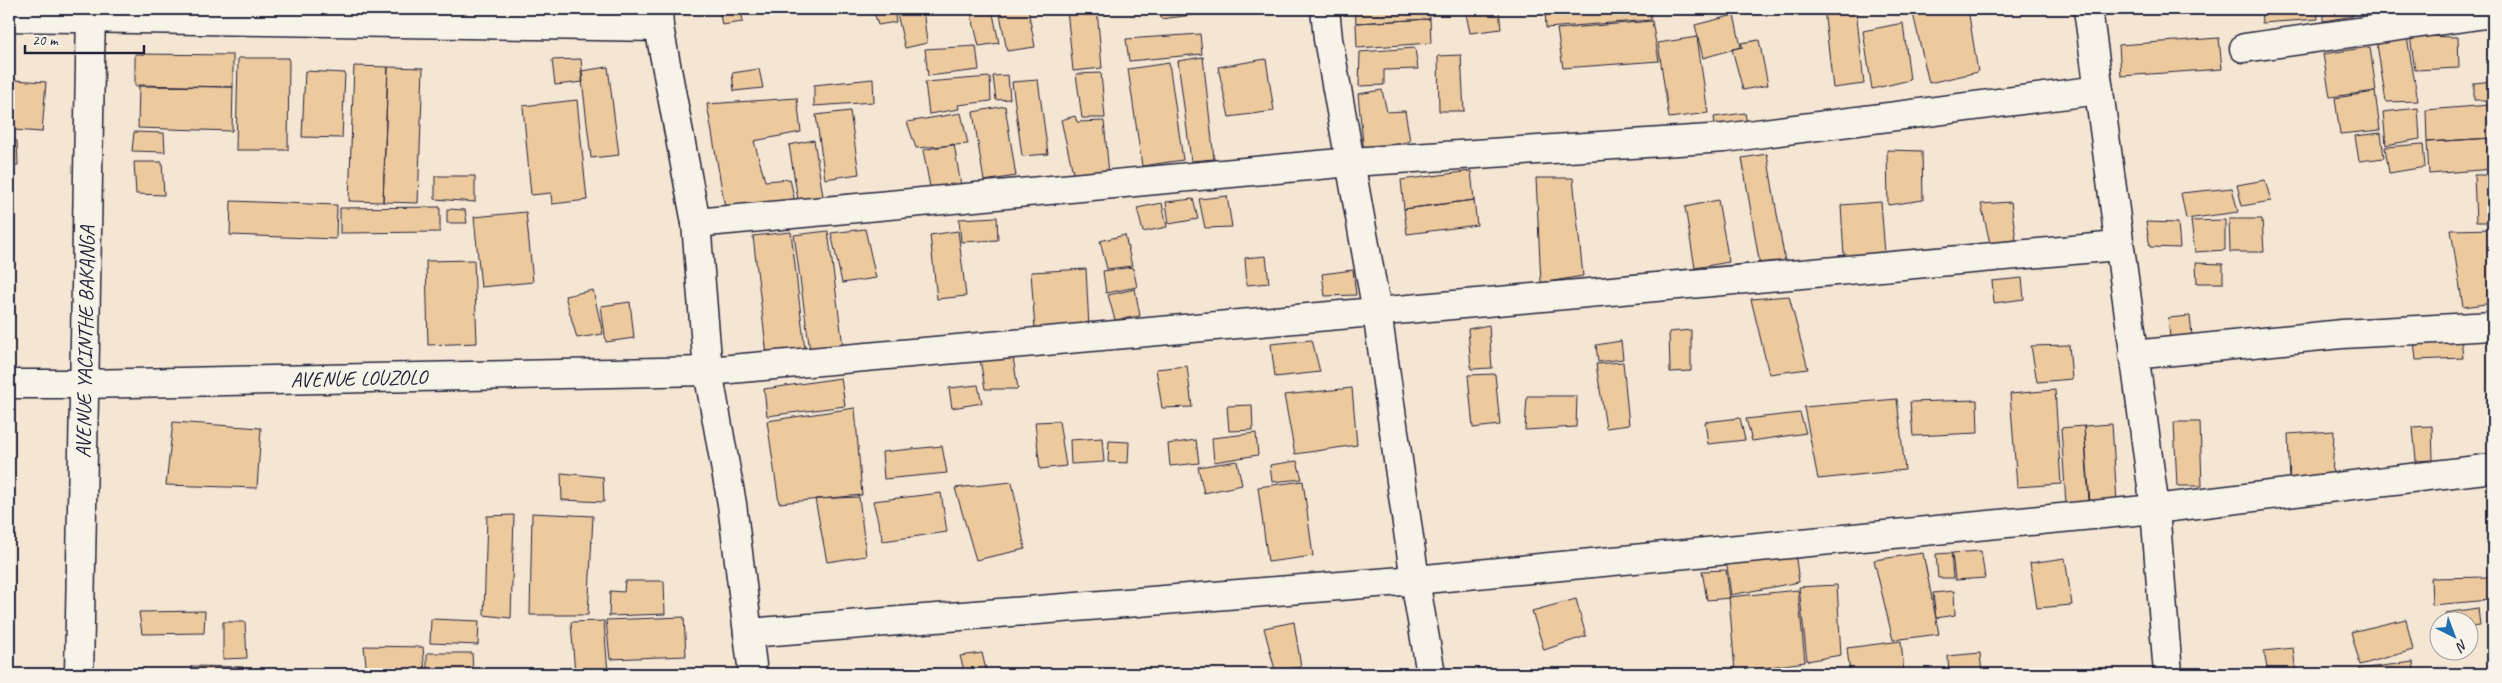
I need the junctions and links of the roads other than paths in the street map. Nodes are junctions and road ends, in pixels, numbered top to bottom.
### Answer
1 (1325, 9) edge
2 (2088, 9) edge
3 (2493, 13) edge
4 (90, 14) edge
5 (9, 17) edge
6 (658, 18) edge
7 (2244, 48) dead end
8 (2099, 90) junction
9 (1351, 162) junction
10 (696, 223) junction
11 (2118, 246) junction
12 (1377, 312) junction
13 (2493, 326) edge
14 (2133, 355) junction
15 (708, 371) junction
16 (9, 384) edge
17 (84, 384) junction
18 (2493, 468) edge
19 (2155, 509) junction
20 (1415, 580) junction
21 (748, 633) junction
22 (79, 674) edge
23 (753, 674) edge
24 (1432, 674) edge
25 (2168, 674) edge

1 - 9 street
2 - 8 street
3 - 7 street
4 - 5 street
4 - 6 street
4 - 17 street, AVENUE YACINTHE BAKANGA
6 - 10 street
8 - 9 street
8 - 11 street
9 - 10 street
9 - 12 street
10 - 15 street
11 - 12 street, AVENUE LOUZOLO
11 - 14 street
12 - 15 street, AVENUE LOUZOLO
12 - 20 street
13 - 14 street
14 - 19 street
15 - 17 street, AVENUE LOUZOLO
15 - 21 street
16 - 17 street, AVENUE LOUZOLO
17 - 22 street, AVENUE YACINTHE BAKANGA
18 - 19 street
19 - 20 street
19 - 25 street
20 - 21 street
20 - 24 street
21 - 23 street

